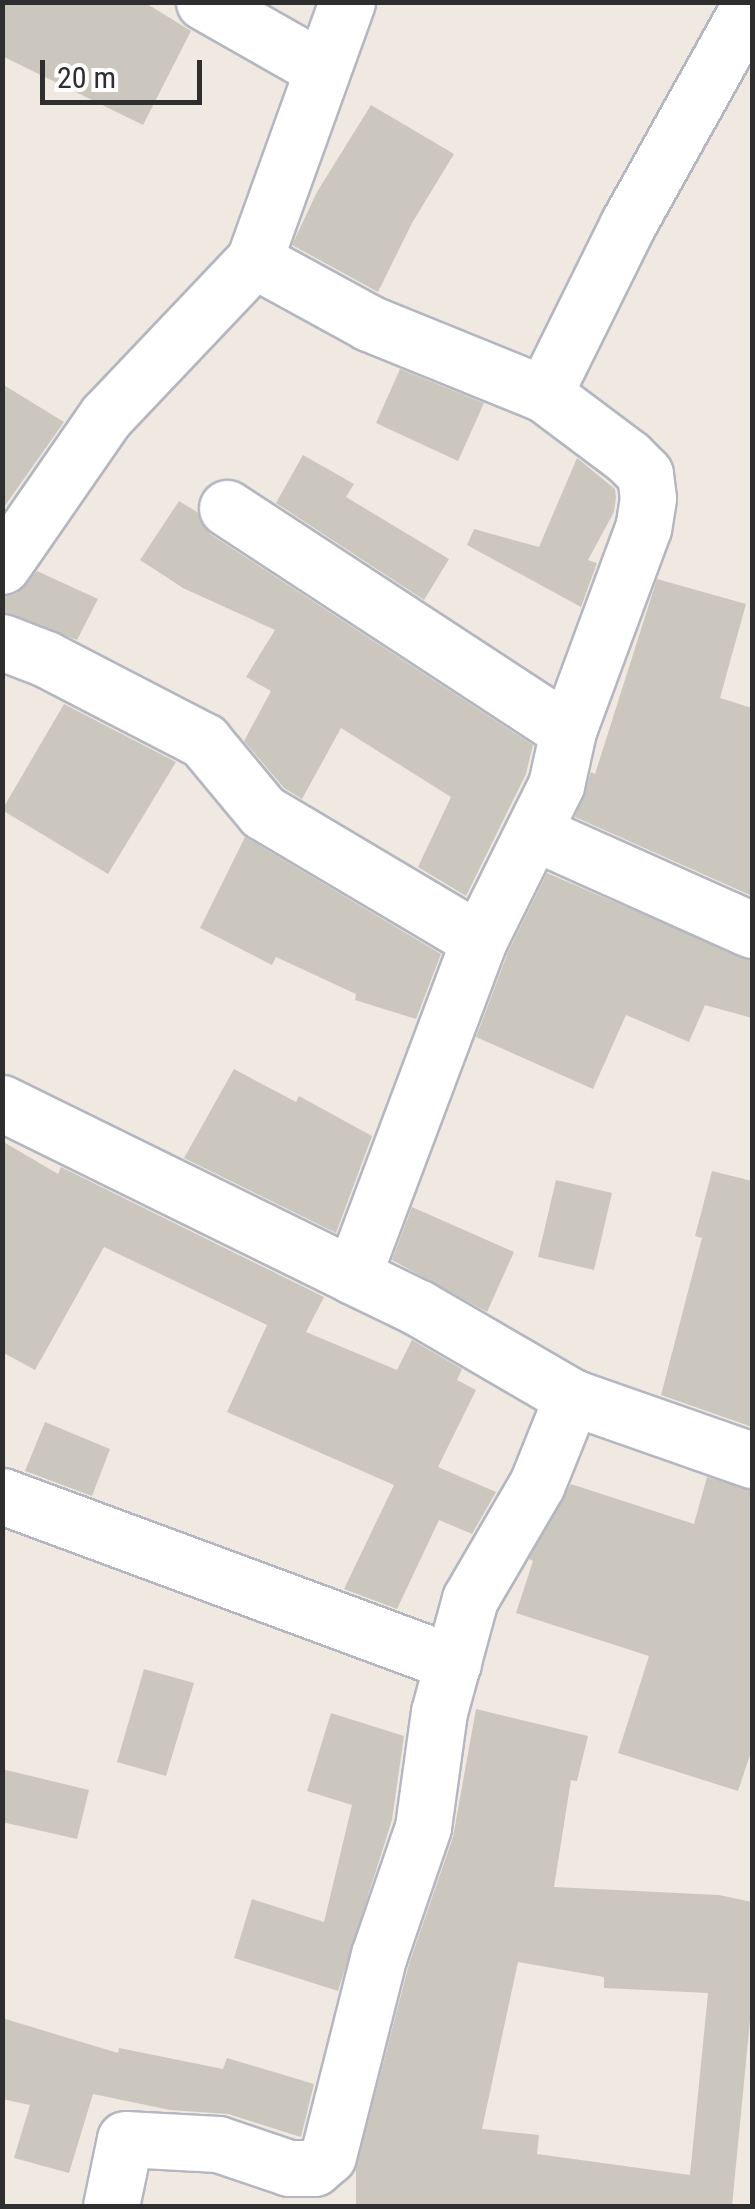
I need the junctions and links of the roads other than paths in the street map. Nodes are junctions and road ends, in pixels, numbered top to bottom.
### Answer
1 (204, 2) edge
2 (347, 2) edge
3 (747, 6) edge
4 (320, 68) junction
5 (254, 260) junction
6 (544, 394) junction
7 (227, 508) dead end
8 (2, 566) edge
9 (2, 642) edge
10 (568, 731) junction
11 (533, 832) junction
12 (752, 930) edge
13 (479, 940) junction
14 (2, 1104) edge
15 (353, 1276) junction
16 (572, 1398) junction
17 (752, 1460) edge
18 (2, 1496) edge
19 (453, 1662) junction
20 (111, 2206) edge

1 - 4 street
2 - 4 street
3 - 6 street
4 - 5 street
5 - 6 street
5 - 8 street
6 - 10 street
7 - 10 street
9 - 13 street
10 - 11 street
11 - 12 street
11 - 13 street
13 - 15 street
14 - 15 street
15 - 16 street
16 - 17 street
16 - 19 street
18 - 19 street
19 - 20 street

